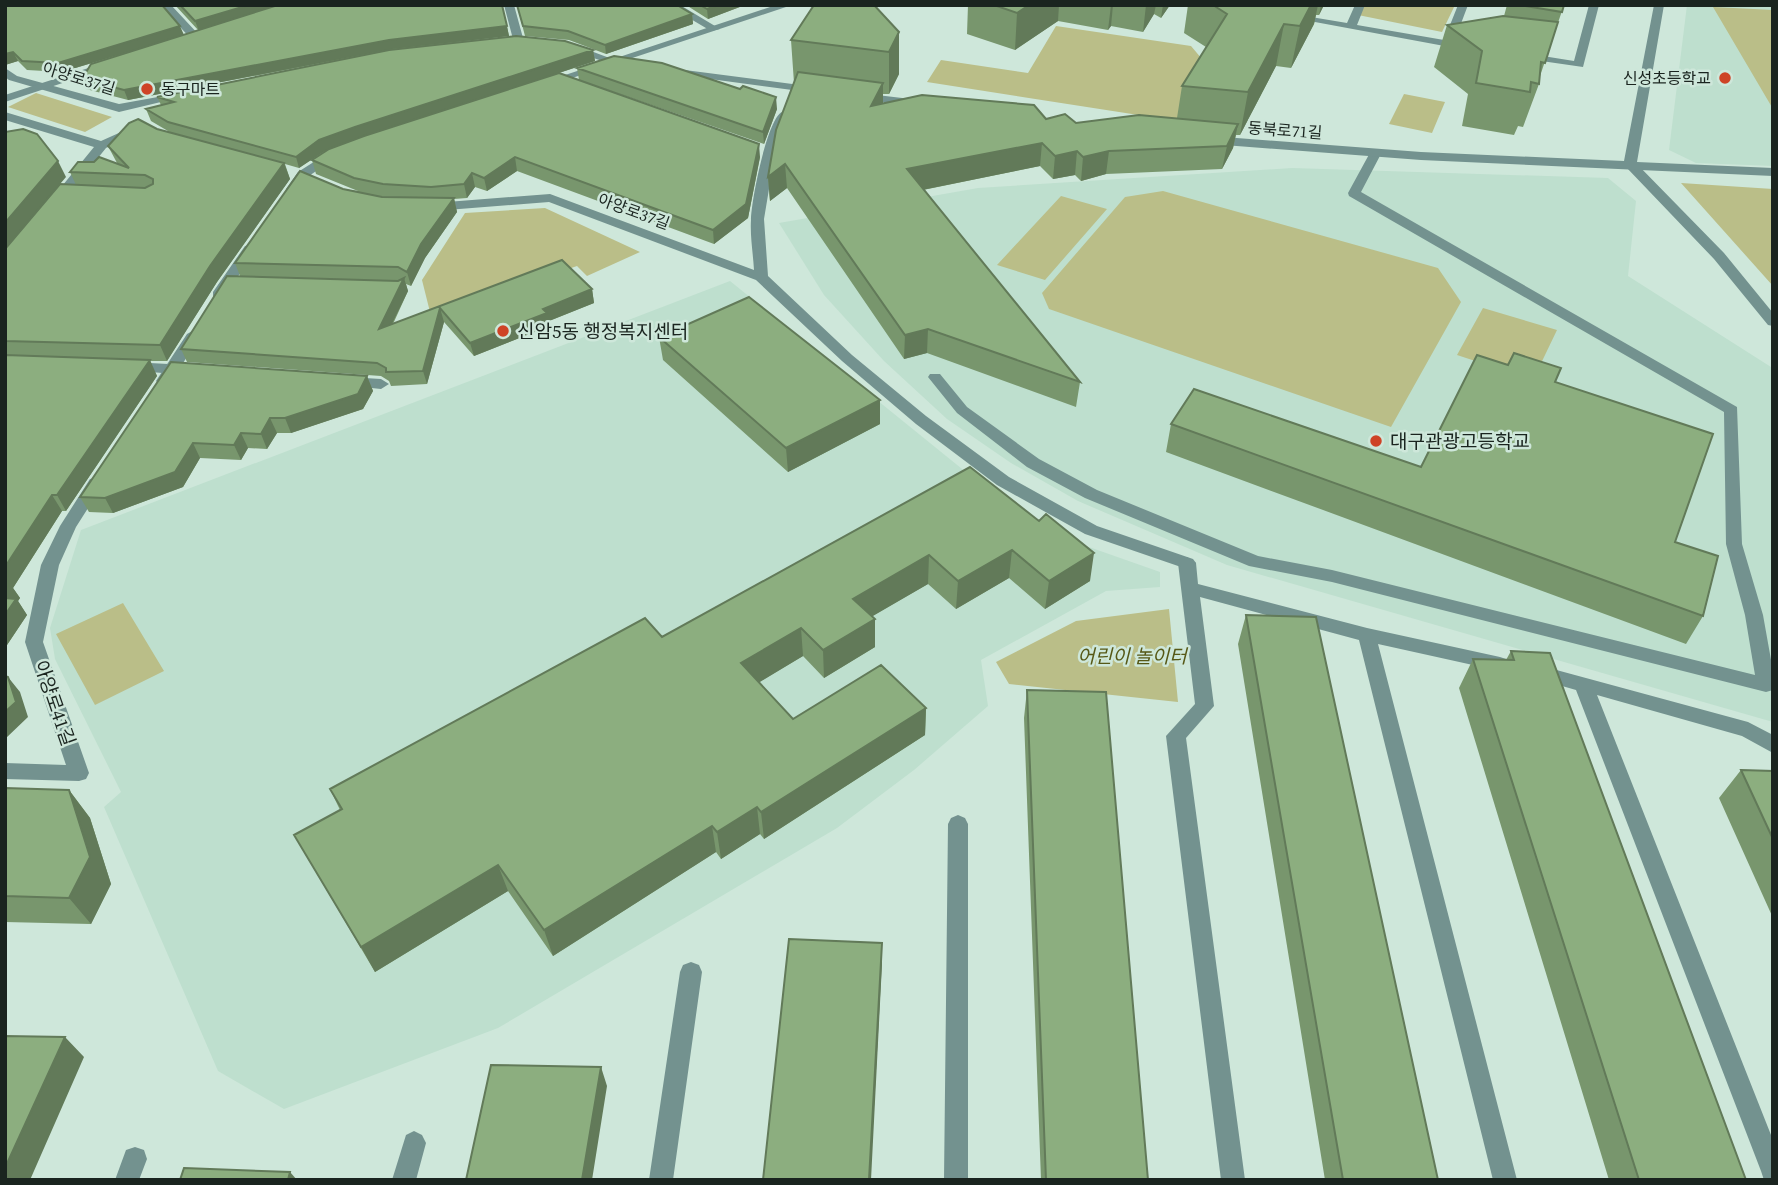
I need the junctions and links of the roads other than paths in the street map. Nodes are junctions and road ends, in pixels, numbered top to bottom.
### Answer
1 (165, 5) edge
2 (509, 5) edge
3 (672, 5) edge
4 (787, 5) edge
5 (1360, 5) edge
6 (1463, 5) edge
7 (1594, 5) edge
8 (1659, 5) edge
9 (1275, 14) edge
10 (1351, 27) junction
11 (715, 29) junction
12 (209, 34) edge
13 (544, 43) edge
14 (1448, 44) junction
15 (556, 45) edge
16 (1474, 48) edge
17 (1514, 55) edge
18 (116, 62) edge
19 (614, 62) junction
20 (640, 66) edge
21 (665, 70) edge
22 (5, 71) edge
23 (560, 79) junction
24 (40, 85) junction
25 (534, 88) edge
26 (584, 88) edge
27 (793, 88) junction
28 (194, 93) edge
29 (5, 99) edge
30 (939, 106) edge
31 (119, 108) junction
32 (5, 117) edge
33 (1192, 138) edge
34 (102, 145) junction
35 (352, 148) edge
36 (1376, 152) junction
37 (1630, 164) junction
38 (1773, 172) edge
39 (279, 207) edge
40 (422, 207) edge
41 (46, 213) edge
42 (256, 240) edge
43 (761, 277) junction
44 (1773, 321) edge
45 (117, 367) edge
46 (173, 369) junction
47 (200, 371) edge
48 (935, 377) dead end
49 (325, 380) edge
50 (381, 384) edge
51 (158, 391) edge
52 (105, 470) edge
53 (1191, 588) junction
54 (1367, 635) junction
55 (1582, 682) junction
56 (1773, 745) edge
57 (5, 771) edge
58 (958, 824) dead end
59 (691, 972) dead end
60 (414, 1143) dead end
61 (1773, 1171) edge
62 (404, 1180) edge
63 (661, 1180) edge
64 (956, 1180) edge
65 (1233, 1180) edge
66 (1505, 1180) edge

1 - 12 street
2 - 13 street
3 - 11 street
4 - 11 street
5 - 10 street
6 - 14 street
7 - 17 street
8 - 37 street
9 - 10 street
10 - 14 street
11 - 19 street
14 - 16 street
15 - 19 street
18 - 24 street
19 - 20 street
19 - 23 street
21 - 27 street
22 - 24 street, 아양로37길
23 - 25 street
23 - 26 street
24 - 29 street
24 - 31 street, 아양로37길
27 - 30 street
27 - 43 street
28 - 31 street, 아양로37길
31 - 34 street
32 - 34 street
33 - 36 street, 동북로71길
34 - 41 street
35 - 39 street
36 - 37 street, 동북로71길
36 - 48 street
37 - 38 street, 동북로71길
37 - 44 street
40 - 43 street, 아양로37길
42 - 46 street
43 - 53 street
45 - 46 street
46 - 47 street
46 - 51 street
49 - 50 street
52 - 57 street, 아양로41길
53 - 54 street
53 - 65 street
54 - 55 street
54 - 66 street
55 - 56 street
55 - 61 street
58 - 64 street
59 - 63 street
60 - 62 street

